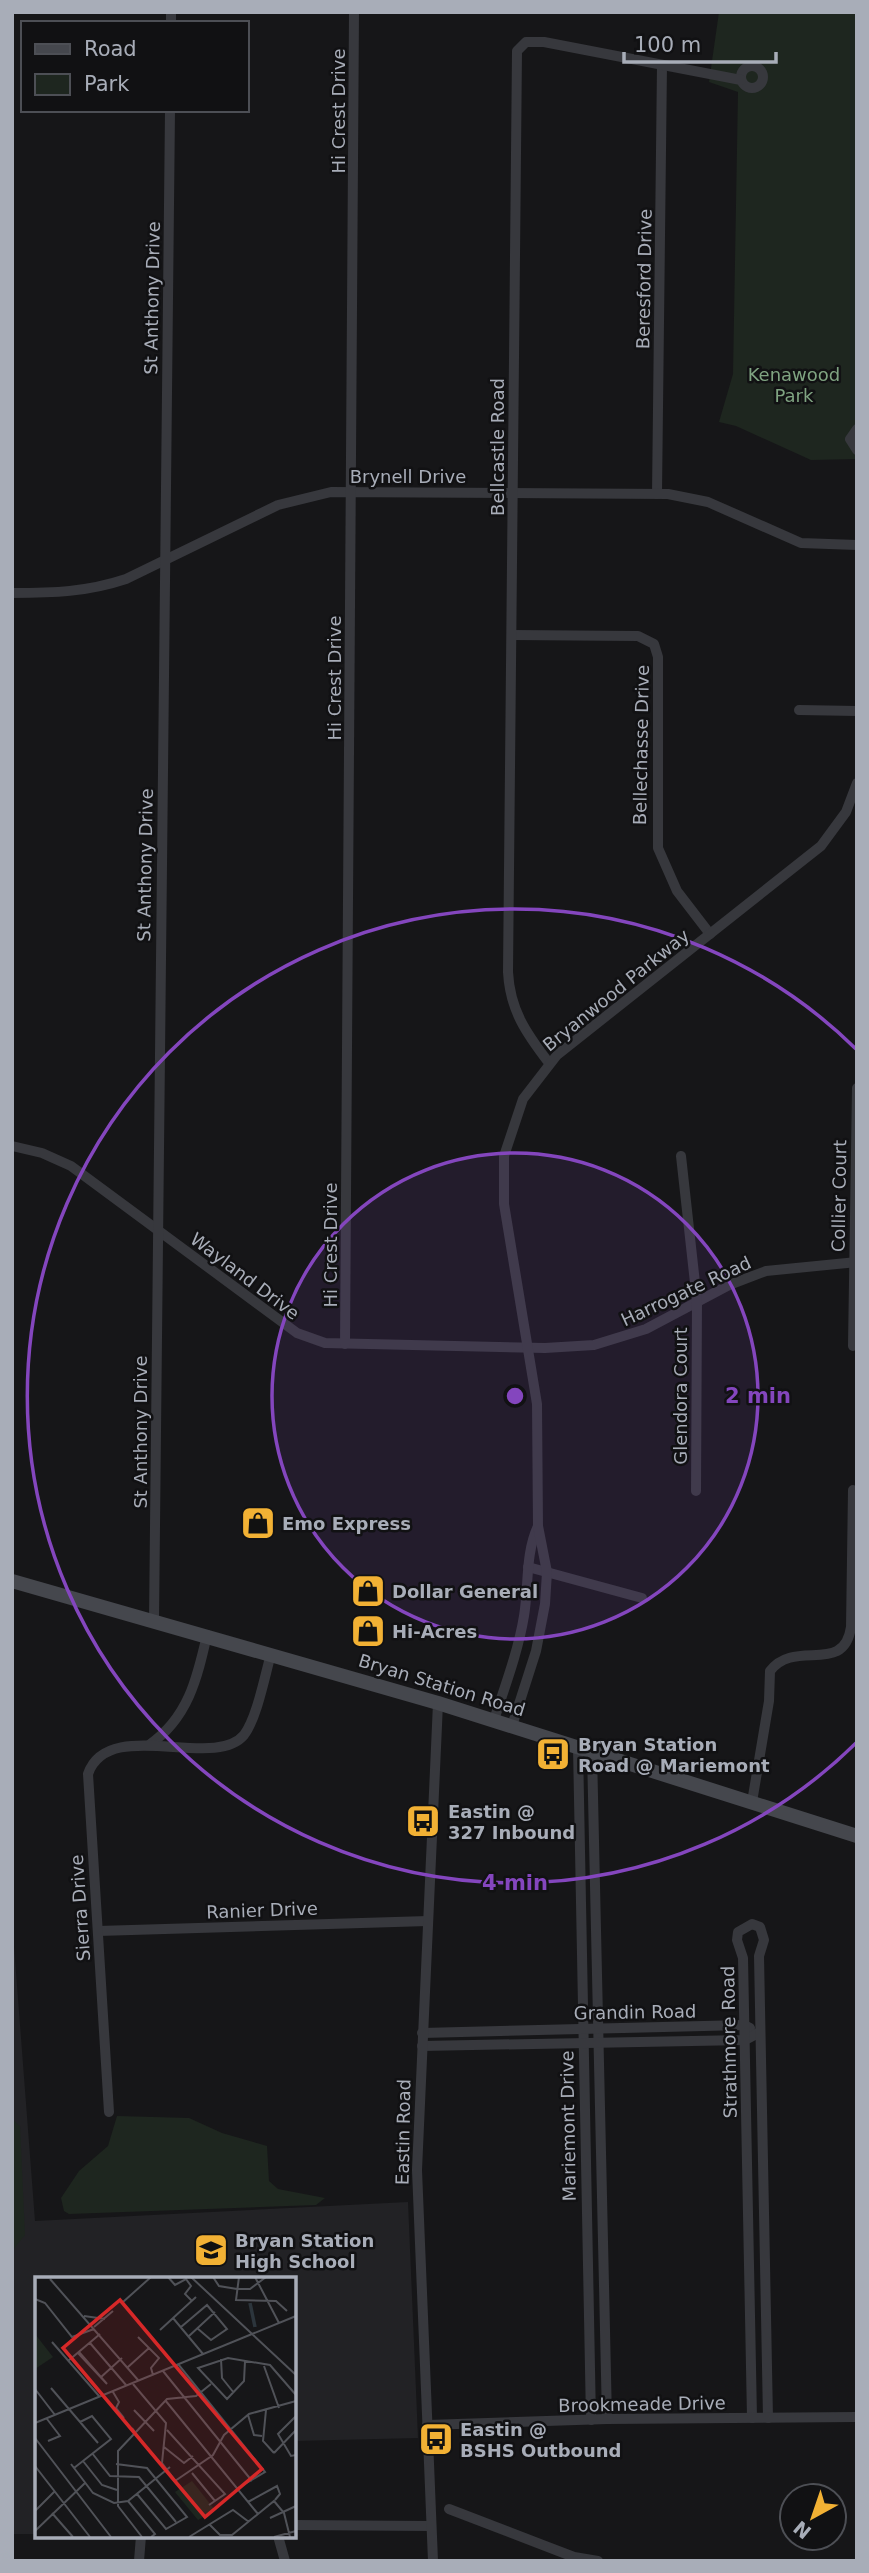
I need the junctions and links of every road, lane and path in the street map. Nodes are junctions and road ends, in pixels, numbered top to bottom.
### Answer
1 (354, 12) edge
2 (662, 65) junction
3 (741, 80) dead end
4 (170, 112) edge
5 (857, 429) edge
6 (857, 450) edge
7 (351, 491) junction
8 (512, 492) junction
9 (657, 494) junction
10 (857, 545) edge
11 (165, 559) junction
12 (12, 593) edge
13 (512, 635) junction
14 (799, 710) dead end
15 (857, 711) edge
16 (857, 783) edge
17 (710, 934) junction
18 (549, 1063) junction
19 (857, 1088) edge
20 (12, 1146) edge
21 (681, 1156) dead end
22 (156, 1230) junction
23 (856, 1262) edge
24 (697, 1301) junction
25 (345, 1343) junction
26 (853, 1346) dead end
27 (529, 1347) junction
28 (853, 1490) dead end
29 (696, 1491) dead end
30 (538, 1526) junction
31 (528, 1566) junction
32 (547, 1572) junction
33 (12, 1581) edge
34 (642, 1598) dead end
35 (154, 1621) junction
36 (207, 1635) junction
37 (271, 1654) junction
38 (438, 1703) junction
39 (494, 1720) junction
40 (512, 1726) junction
41 (148, 1746) junction
42 (585, 1749) junction
43 (752, 1802) junction
44 (857, 1836) edge
45 (428, 1921) junction
46 (98, 1931) junction
47 (744, 2025) junction
48 (598, 2028) junction
49 (582, 2029) junction
50 (760, 2032) junction
51 (422, 2033) junction
52 (744, 2040) junction
53 (582, 2044) junction
54 (598, 2044) junction
55 (422, 2046) junction
56 (109, 2112) dead end
57 (586, 2262) junction
58 (602, 2262) junction
59 (857, 2417) edge
60 (752, 2418) junction
61 (768, 2418) junction
62 (591, 2420) junction
63 (607, 2420) junction
64 (427, 2425) junction
65 (449, 2509) dead end
66 (296, 2525) edge
67 (431, 2526) junction
68 (141, 2538) edge
69 (279, 2538) edge
70 (139, 2561) edge
71 (285, 2561) edge
72 (433, 2561) edge
73 (598, 2561) edge

1 - 7 street, Hi Crest Drive
2 - 3 street, Bellcastle Road
2 - 8 street, Bellcastle Road
2 - 9 street, Beresford Drive
4 - 11 street, St Anthony Drive
5 - 6 street
7 - 8 street, Brynell Drive
7 - 11 street, Brynell Drive
7 - 25 street, Hi Crest Drive
8 - 9 street, Brynell Drive
8 - 13 street, Bellcastle Road
9 - 10 street, Brynell Drive
11 - 12 street, Brynell Drive
11 - 22 street, St Anthony Drive
13 - 17 street, Bellechasse Drive
13 - 18 street, Bellcastle Road
14 - 15 street
16 - 17 street, Bryanwood Parkway
17 - 18 street, Bryanwood Parkway
18 - 27 street, Bryanwood Parkway
19 - 23 street, Collier Court
20 - 22 street, Wayland Drive
21 - 24 street, Glendora Court
22 - 25 street, Wayland Drive
22 - 35 street, St Anthony Drive
23 - 24 street, Harrogate Road
23 - 26 street, Collier Court
24 - 27 street, Harrogate Road
24 - 29 street, Glendora Court
25 - 27 street, Wayland Drive
27 - 30 street, Bryanwood Parkway
28 - 43 street
30 - 31 street, Bryanwood Parkway
30 - 32 street, Bryanwood Parkway
31 - 32 street
31 - 39 street, Bryanwood Parkway
32 - 34 street
32 - 40 street, Bryanwood Parkway
33 - 35 main road, Bryan Station Road
35 - 36 main road, Bryan Station Road
36 - 37 main road, Bryan Station Road
36 - 41 street
37 - 38 main road, Bryan Station Road
37 - 41 street, Sierra Drive
38 - 39 main road, Bryan Station Road
38 - 45 street, Eastin Road
39 - 40 main road, Bryan Station Road
40 - 42 main road, Bryan Station Road
41 - 46 street, Sierra Drive
42 - 43 main road, Bryan Station Road
42 - 48 street, Mariemont Drive
42 - 49 street, Mariemont Drive
43 - 44 main road, Bryan Station Road
45 - 46 street, Ranier Drive
45 - 51 street, Eastin Road
46 - 56 street, Sierra Drive
47 - 48 street, Grandin Road
47 - 50 street, Grandin Road
47 - 50 street, Strathmore Road
47 - 52 street, Strathmore Road
48 - 49 street, Grandin Road
48 - 54 street, Mariemont Drive
49 - 51 street, Grandin Road
49 - 53 street, Mariemont Drive
50 - 52 street, Grandin Road
50 - 61 street, Strathmore Road
51 - 55 street, Eastin Road
52 - 54 street, Grandin Road
52 - 60 street, Strathmore Road
53 - 54 street, Grandin Road
53 - 55 street, Grandin Road
53 - 57 street, Mariemont Drive
54 - 58 street, Mariemont Drive
55 - 64 street, Eastin Road
57 - 58 street
57 - 62 street, Mariemont Drive
58 - 63 street, Mariemont Drive
59 - 61 street, Brookmeade Drive
60 - 61 street, Brookmeade Drive
60 - 63 street, Brookmeade Drive
62 - 63 street, Brookmeade Drive
62 - 64 street, Brookmeade Drive
64 - 67 street, Eastin Road
65 - 73 street
66 - 67 street
67 - 72 street, Eastin Road
68 - 70 street
69 - 71 street

